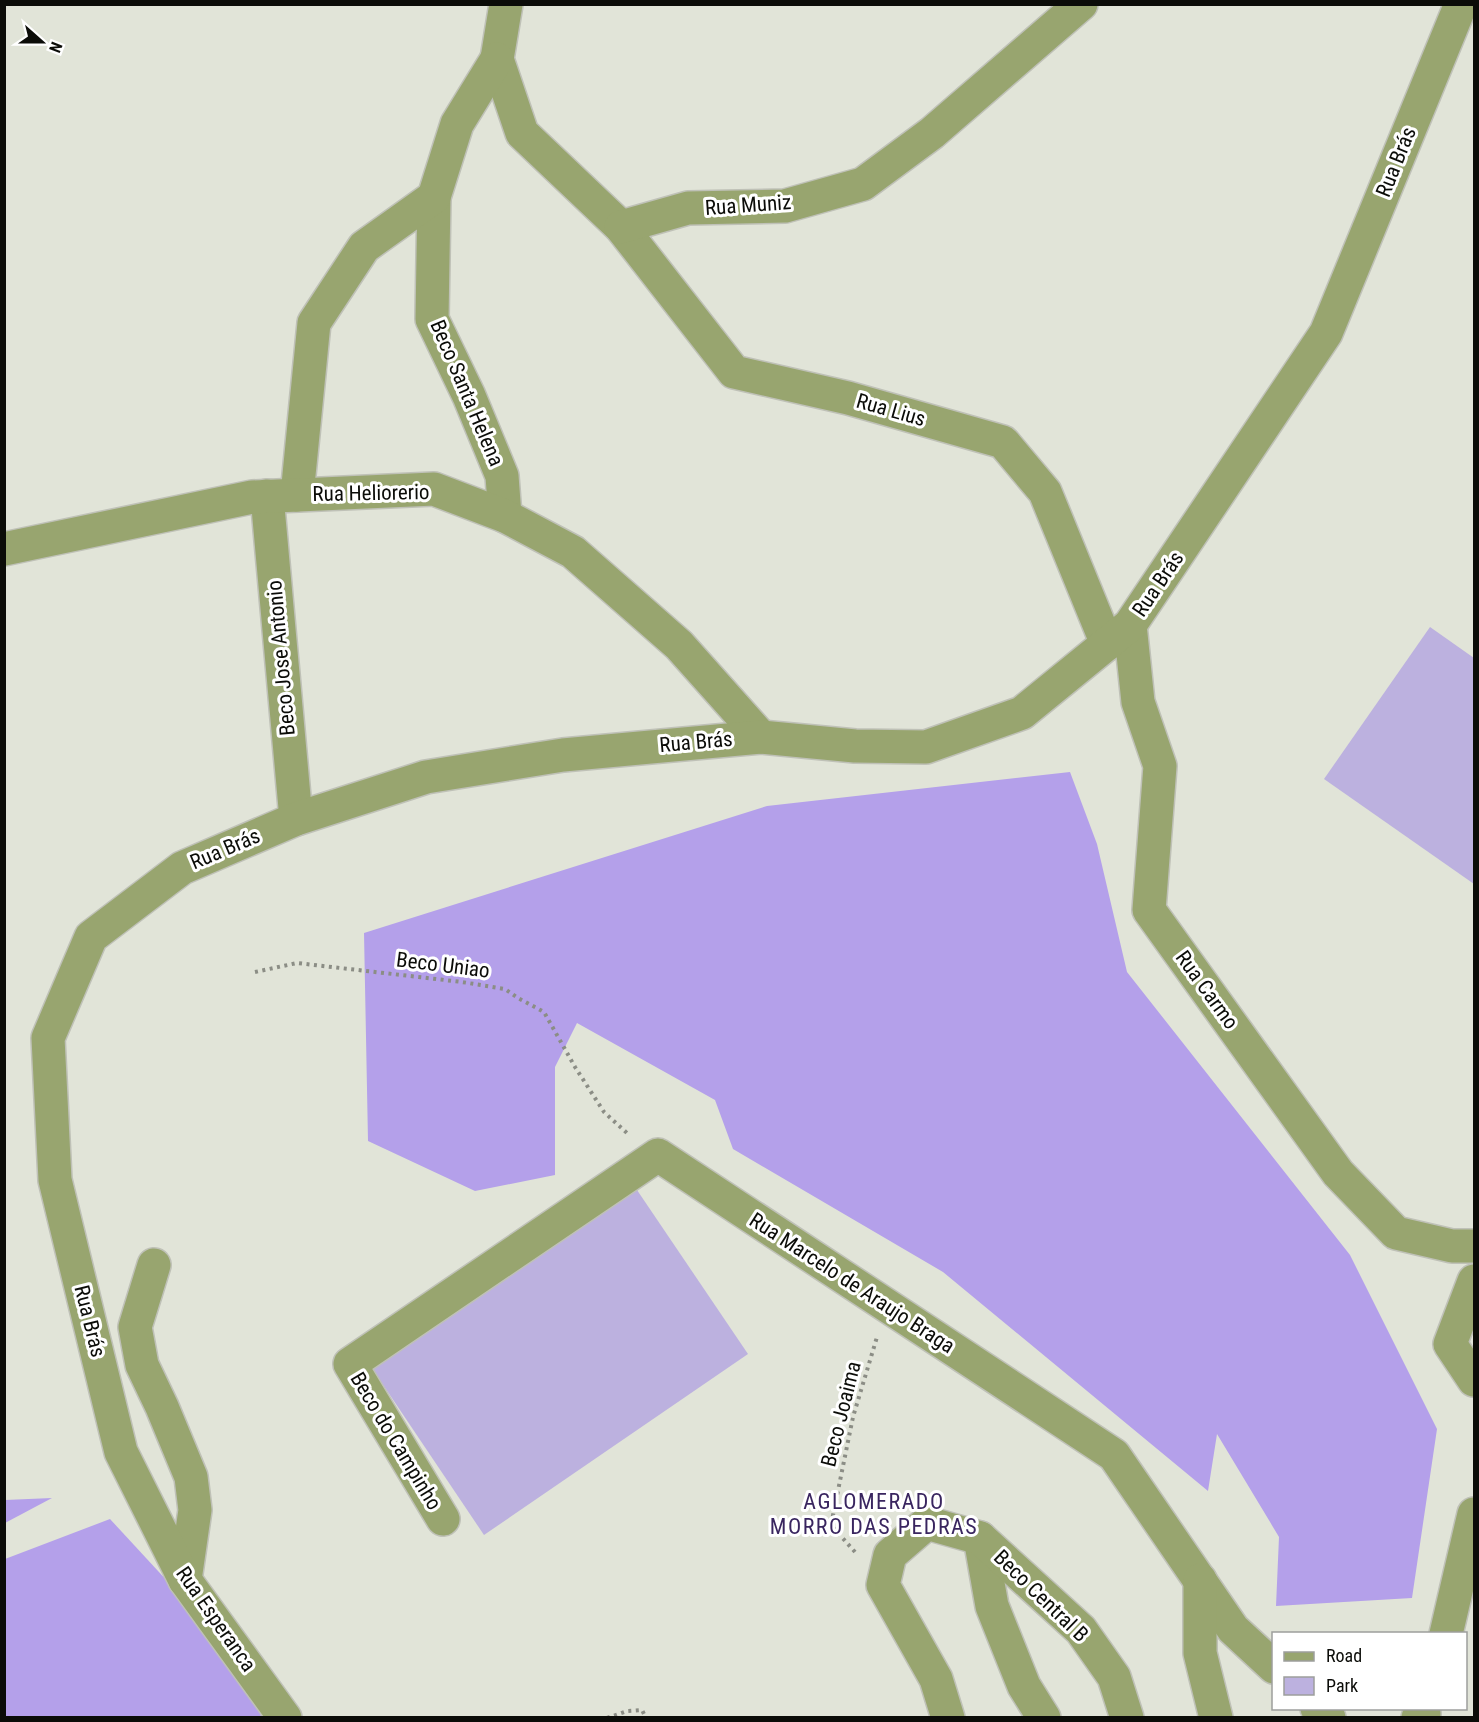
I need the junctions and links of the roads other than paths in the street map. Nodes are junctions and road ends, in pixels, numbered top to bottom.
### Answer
1 (506, 4) edge
2 (1081, 4) edge
3 (1461, 4) edge
4 (498, 59) junction
5 (434, 197) junction
6 (621, 227) junction
7 (282, 496) junction
8 (505, 516) junction
9 (4, 549) edge
10 (1119, 634) junction
11 (760, 737) junction
12 (296, 819) junction
13 (1474, 1246) edge
14 (153, 1265) dead end
15 (1474, 1281) edge
16 (350, 1364) joint
17 (1474, 1380) edge
18 (122, 1452) joint
19 (1474, 1514) edge
20 (443, 1518) dead end
21 (980, 1538) junction
22 (185, 1580) junction
23 (1200, 1580) junction
24 (1446, 1632) edge
25 (1272, 1665) edge
26 (285, 1718) edge
27 (948, 1718) edge
28 (1044, 1718) edge
29 (1127, 1718) edge
30 (1216, 1718) edge

1 - 4 street
2 - 6 street, Rua Muniz
3 - 10 street, Rua Brás
4 - 5 street, Beco Santa Helena
4 - 6 street
5 - 7 street, Beco Jose Antonio
5 - 8 street, Beco Santa Helena
6 - 10 street, Rua Lius
7 - 8 street, Rua Heliorerio
7 - 9 street, Rua Heliorerio
7 - 12 street, Beco Jose Antonio
8 - 11 street, Rua Heliorerio
10 - 11 street, Rua Brás
10 - 13 street, Rua Carmo
11 - 12 street, Rua Brás
12 - 18 street, Rua Brás
14 - 22 street, Rua Brás
15 - 17 street
16 - 20 street, Beco do Campinho
16 - 23 street, Rua Marcelo de Araujo Braga
18 - 22 street, Rua Esperanca
19 - 24 street
21 - 27 street, Beco Central B
21 - 28 street
21 - 29 street, Beco Central B
22 - 26 street, Rua Esperanca
23 - 25 street, Rua Marcelo de Araujo Braga
23 - 30 street

